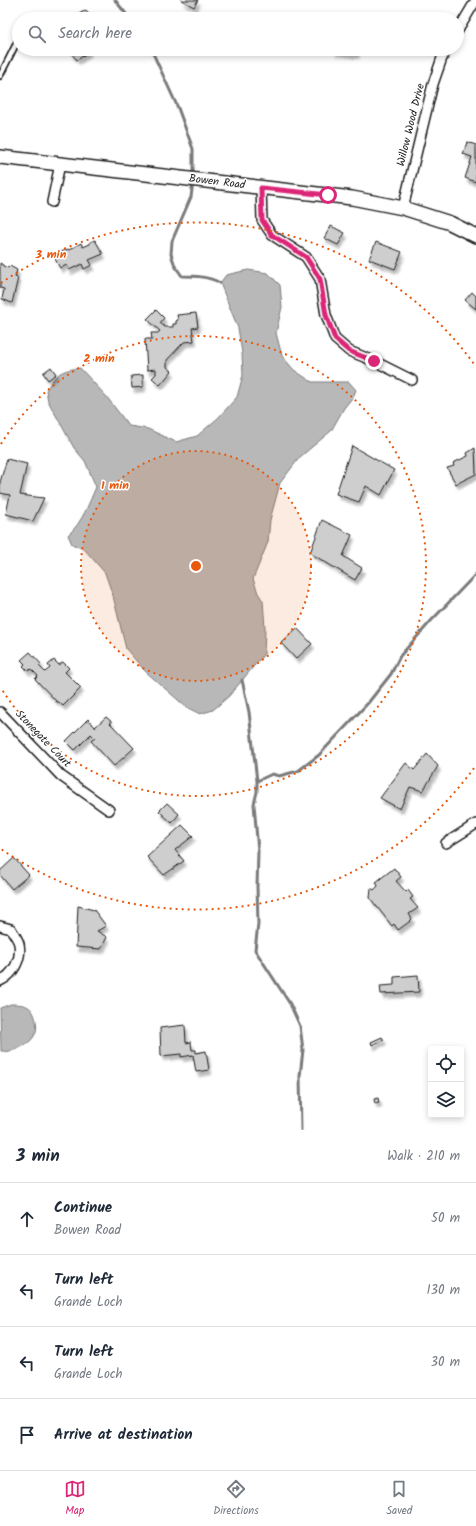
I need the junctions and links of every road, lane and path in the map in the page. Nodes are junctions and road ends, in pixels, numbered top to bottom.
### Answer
1 (476, 0) edge
2 (464, 20) edge
3 (12, 52) edge
4 (443, 56) edge
5 (0, 76) edge
6 (0, 156) edge
7 (60, 164) junction
8 (261, 188) junction
9 (52, 202) dead end
10 (403, 208) junction
11 (476, 236) edge
12 (412, 380) dead end
13 (0, 712) edge
14 (109, 810) dead end
15 (476, 824) edge
16 (446, 843) dead end
17 (0, 926) edge
18 (0, 981) edge

1 - 2 street
3 - 5 lane
4 - 10 street, Willow Wood Drive
6 - 7 street, Bowen Road
7 - 8 street, Bowen Road
7 - 9 street
8 - 10 street, Bowen Road
8 - 12 street
10 - 11 street, Bowen Road
13 - 14 street, Stonegate Court
15 - 16 street
17 - 18 street

